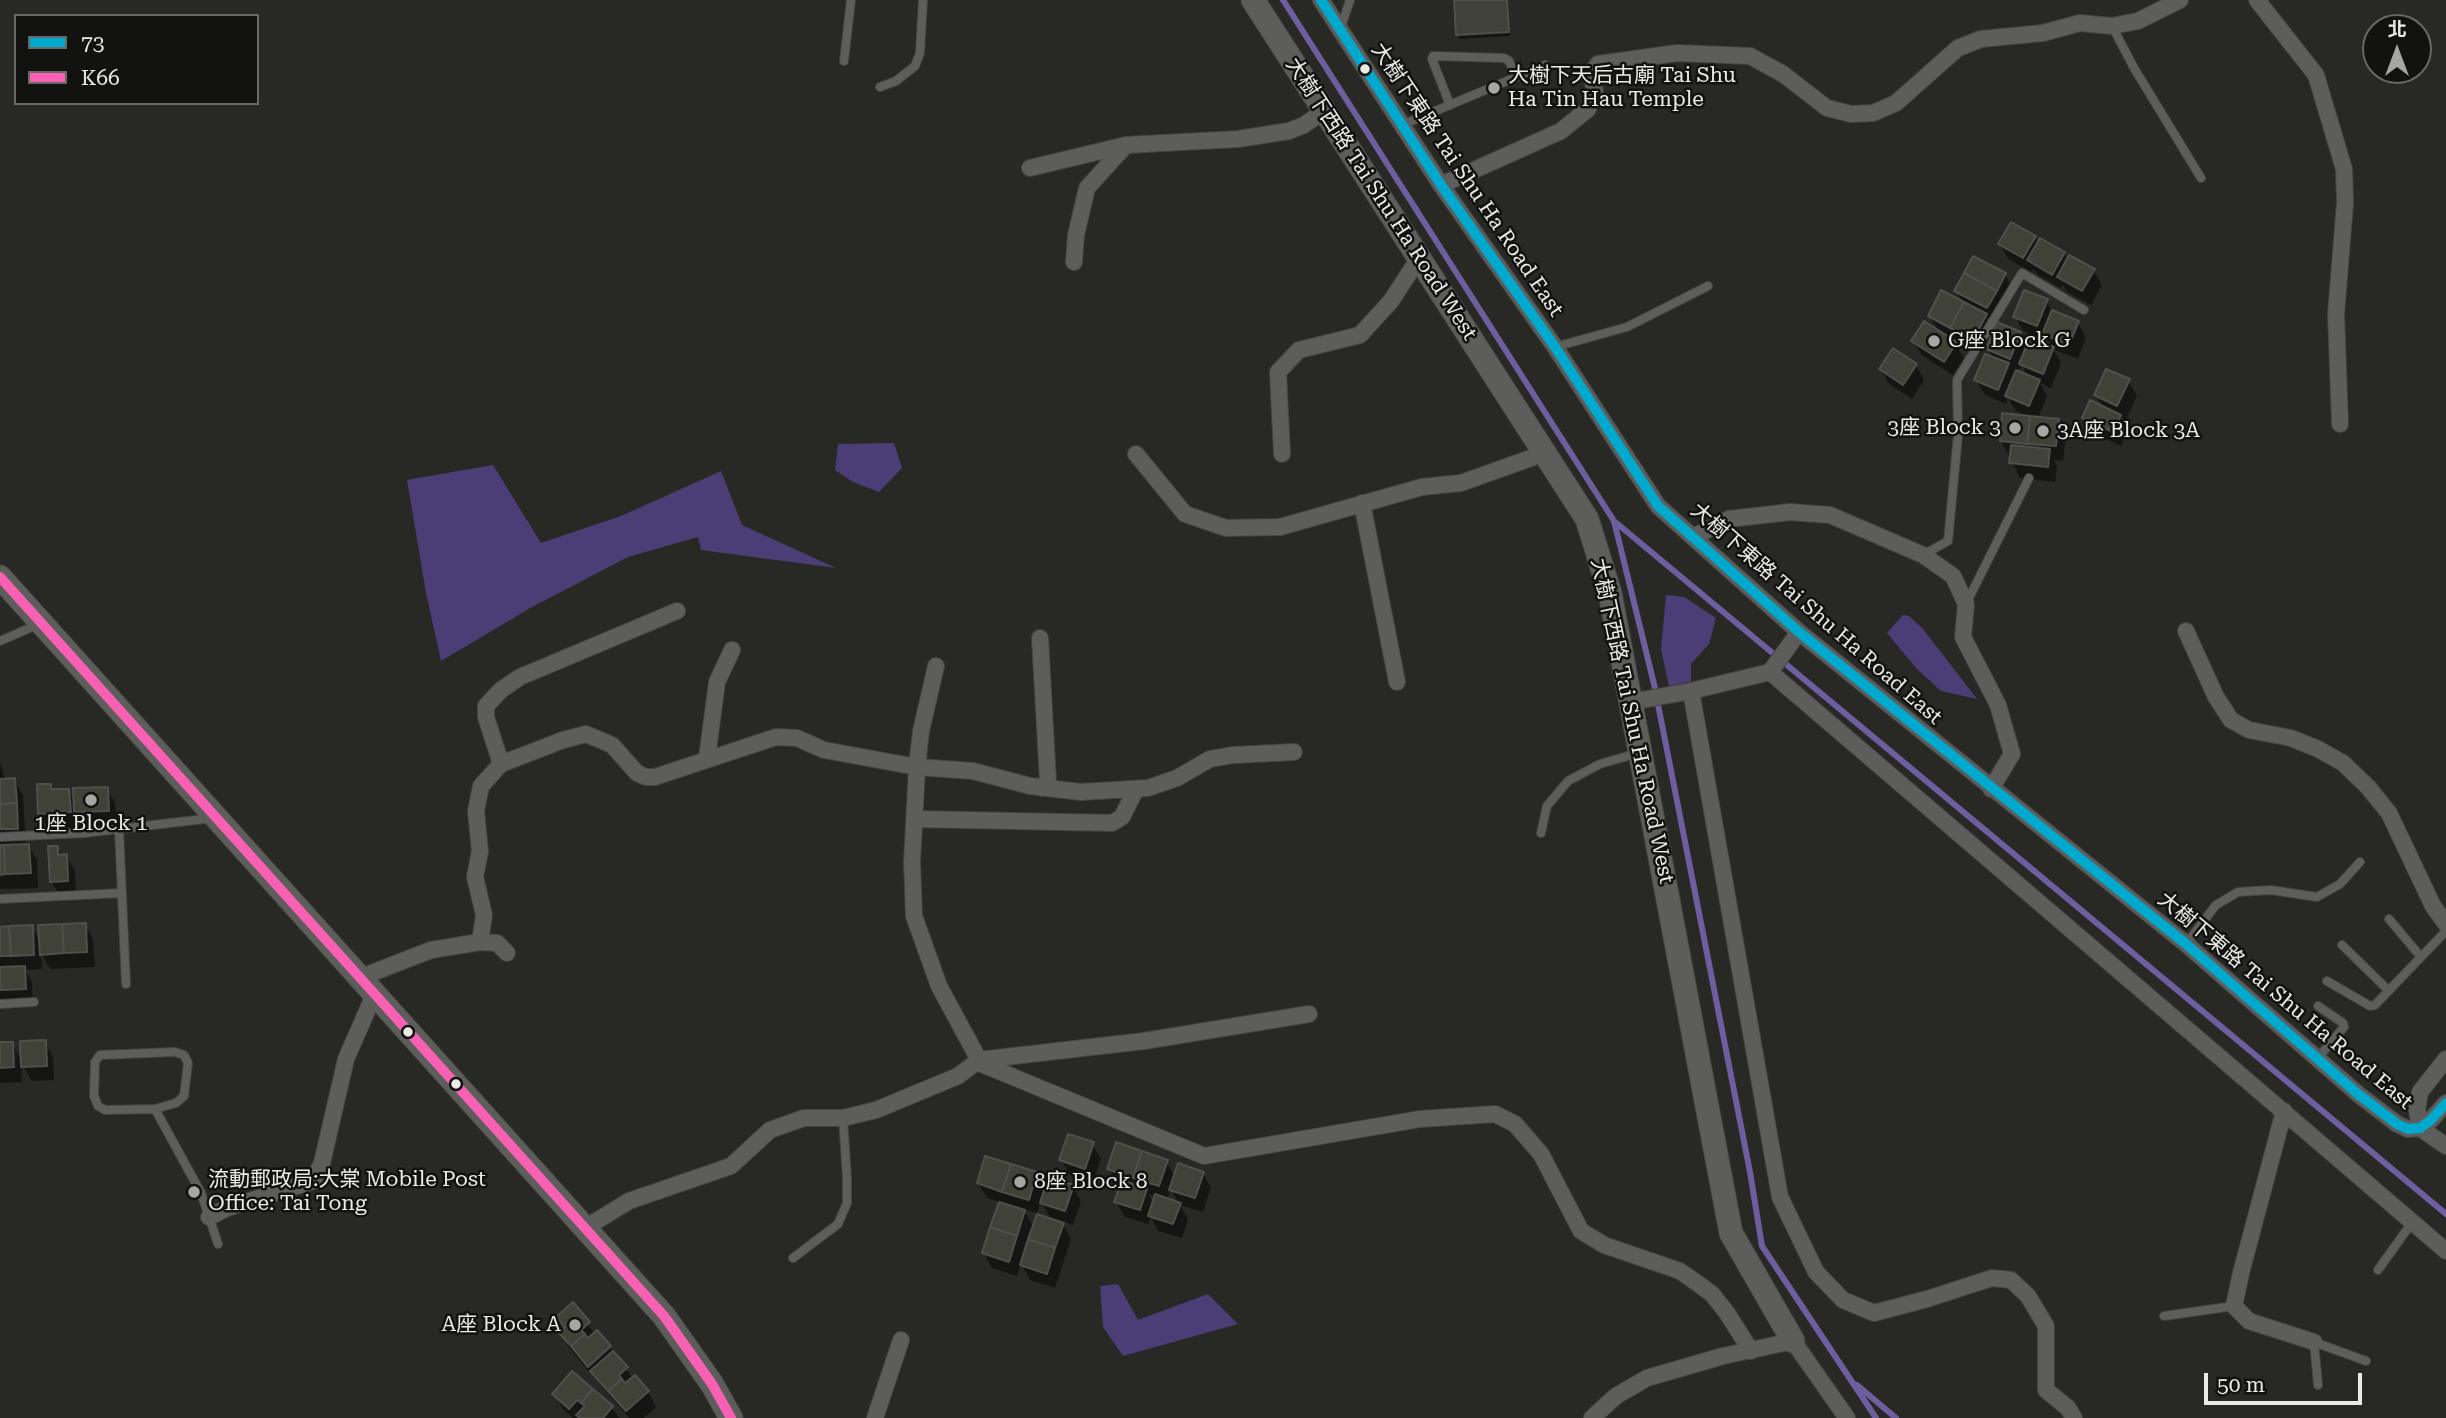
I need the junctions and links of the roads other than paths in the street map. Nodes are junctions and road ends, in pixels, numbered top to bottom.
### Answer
1 (851, 0) edge
2 (923, 0) edge
3 (1253, 0) edge
4 (1321, 0) edge
5 (1350, 0) edge
6 (2180, 0) edge
7 (2257, 0) edge
8 (2160, 5) edge
9 (2112, 26) junction
10 (1340, 30) junction
11 (844, 61) dead end
12 (1545, 65) dead end
13 (1516, 76) junction
14 (880, 87) dead end
15 (1450, 105) junction
16 (1324, 111) junction
17 (1402, 125) junction
18 (1126, 145) junction
19 (1030, 168) dead end
20 (2201, 178) dead end
21 (1441, 185) junction
22 (1419, 258) junction
23 (1074, 262) dead end
24 (1708, 285) dead end
25 (2084, 310) dead end
26 (1555, 347) junction
27 (2340, 424) dead end
28 (1545, 453) junction
29 (1136, 454) dead end
30 (1282, 454) dead end
31 (2029, 478) dead end
32 (1362, 503) junction
33 (1693, 537) junction
34 (1923, 555) junction
35 (0, 577) edge
36 (1966, 604) junction
37 (677, 611) dead end
38 (41, 623) junction
39 (2186, 631) dead end
40 (1796, 636) junction
41 (1040, 638) dead end
42 (0, 641) edge
43 (732, 650) dead end
44 (936, 666) dead end
45 (1773, 668) junction
46 (1397, 682) dead end
47 (1691, 691) junction
48 (1631, 702) junction
49 (1293, 752) dead end
50 (1640, 752) junction
51 (707, 758) junction
52 (500, 764) junction
53 (917, 768) junction
54 (1042, 788) junction
55 (1136, 789) junction
56 (1991, 789) junction
57 (215, 817) junction
58 (915, 819) junction
59 (119, 829) junction
60 (1541, 833) dead end
61 (0, 837) edge
62 (2360, 862) dead end
63 (122, 893) junction
64 (0, 899) edge
65 (2389, 919) dead end
66 (2446, 924) edge
67 (2446, 931) edge
68 (480, 942) junction
69 (2186, 944) junction
70 (2343, 946) dead end
71 (507, 953) dead end
72 (2421, 957) junction
73 (2327, 981) dead end
74 (126, 984) dead end
75 (366, 986) junction
76 (2389, 991) junction
77 (34, 1002) dead end
78 (0, 1004) edge
79 (2318, 1006) dead end
80 (1309, 1014) dead end
81 (2317, 1059) junction
82 (2446, 1059) edge
83 (978, 1061) junction
84 (2446, 1103) edge
85 (155, 1109) junction
86 (2284, 1111) junction
87 (842, 1118) junction
88 (2420, 1128) junction
89 (2446, 1146) edge
90 (209, 1217) junction
91 (2413, 1221) junction
92 (585, 1228) junction
93 (218, 1244) dead end
94 (2446, 1251) edge
95 (793, 1258) dead end
96 (2378, 1270) dead end
97 (2234, 1306) junction
98 (2164, 1317) dead end
99 (901, 1340) dead end
100 (1793, 1341) junction
101 (2314, 1342) junction
102 (1751, 1351) junction
103 (2366, 1362) dead end
104 (2318, 1385) dead end
105 (731, 1418) edge
106 (875, 1418) edge
107 (1592, 1418) edge
108 (1847, 1418) edge
109 (2074, 1418) edge

1 - 11 lane
2 - 14 lane
3 - 16 street, 大樹下西路 Tai Shu Ha Road West
4 - 10 street, 大樹下東路 Tai Shu Ha Road East
5 - 10 lane
6 - 8 street
7 - 27 street
8 - 9 street
9 - 20 lane
9 - 21 street
10 - 17 street, 大樹下東路 Tai Shu Ha Road East
12 - 13 lane
13 - 15 lane
13 - 15 lane
15 - 17 lane
16 - 18 street
16 - 22 street, 大樹下西路 Tai Shu Ha Road West
17 - 21 street, 大樹下東路 Tai Shu Ha Road East
18 - 19 street
18 - 23 street
21 - 26 street, 大樹下東路 Tai Shu Ha Road East
22 - 28 street, 大樹下西路 Tai Shu Ha Road West
22 - 30 street
24 - 26 lane
25 - 34 lane
26 - 33 street, 大樹下東路 Tai Shu Ha Road East
28 - 32 street
28 - 48 street, 大樹下西路 Tai Shu Ha Road West
29 - 32 street
31 - 36 lane
32 - 46 street
33 - 34 street
33 - 40 street, 大樹下東路 Tai Shu Ha Road East
34 - 36 street
35 - 38 street
36 - 56 street
37 - 52 street
38 - 42 lane
38 - 57 street
39 - 66 street
40 - 45 street
40 - 56 street, 大樹下東路 Tai Shu Ha Road East
41 - 54 street
43 - 51 street
44 - 53 street
45 - 47 street
45 - 86 street
47 - 48 street
47 - 109 street
48 - 50 street, 大樹下西路 Tai Shu Ha Road West
49 - 55 street
50 - 60 lane
50 - 100 street, 大樹下西路 Tai Shu Ha Road West
51 - 52 street
51 - 53 street
52 - 68 street
53 - 54 street
53 - 58 street
54 - 55 street
55 - 58 street
56 - 69 street, 大樹下東路 Tai Shu Ha Road East
57 - 59 lane
57 - 75 street
58 - 83 street
59 - 61 lane
59 - 63 lane
62 - 69 lane
63 - 64 lane
63 - 74 lane
65 - 72 lane
67 - 72 lane
68 - 71 street
68 - 75 street
69 - 81 street, 大樹下東路 Tai Shu Ha Road East
70 - 76 lane
72 - 76 lane
73 - 76 lane
75 - 90 street
75 - 92 street
77 - 78 lane
79 - 81 lane
80 - 83 street
81 - 88 street, 大樹下東路 Tai Shu Ha Road East
82 - 88 street
83 - 87 street
83 - 102 street
84 - 88 street
85 - 85 lane
85 - 90 lane
86 - 91 street
86 - 97 street
87 - 92 street
87 - 95 lane
88 - 89 street, 大樹下東路 Tai Shu Ha Road East
90 - 93 lane
91 - 94 street
91 - 96 lane
92 - 105 street
97 - 98 lane
97 - 101 street
99 - 106 street
100 - 102 street
100 - 108 street, 大樹下西路 Tai Shu Ha Road West
101 - 103 lane
101 - 104 lane
102 - 107 street

